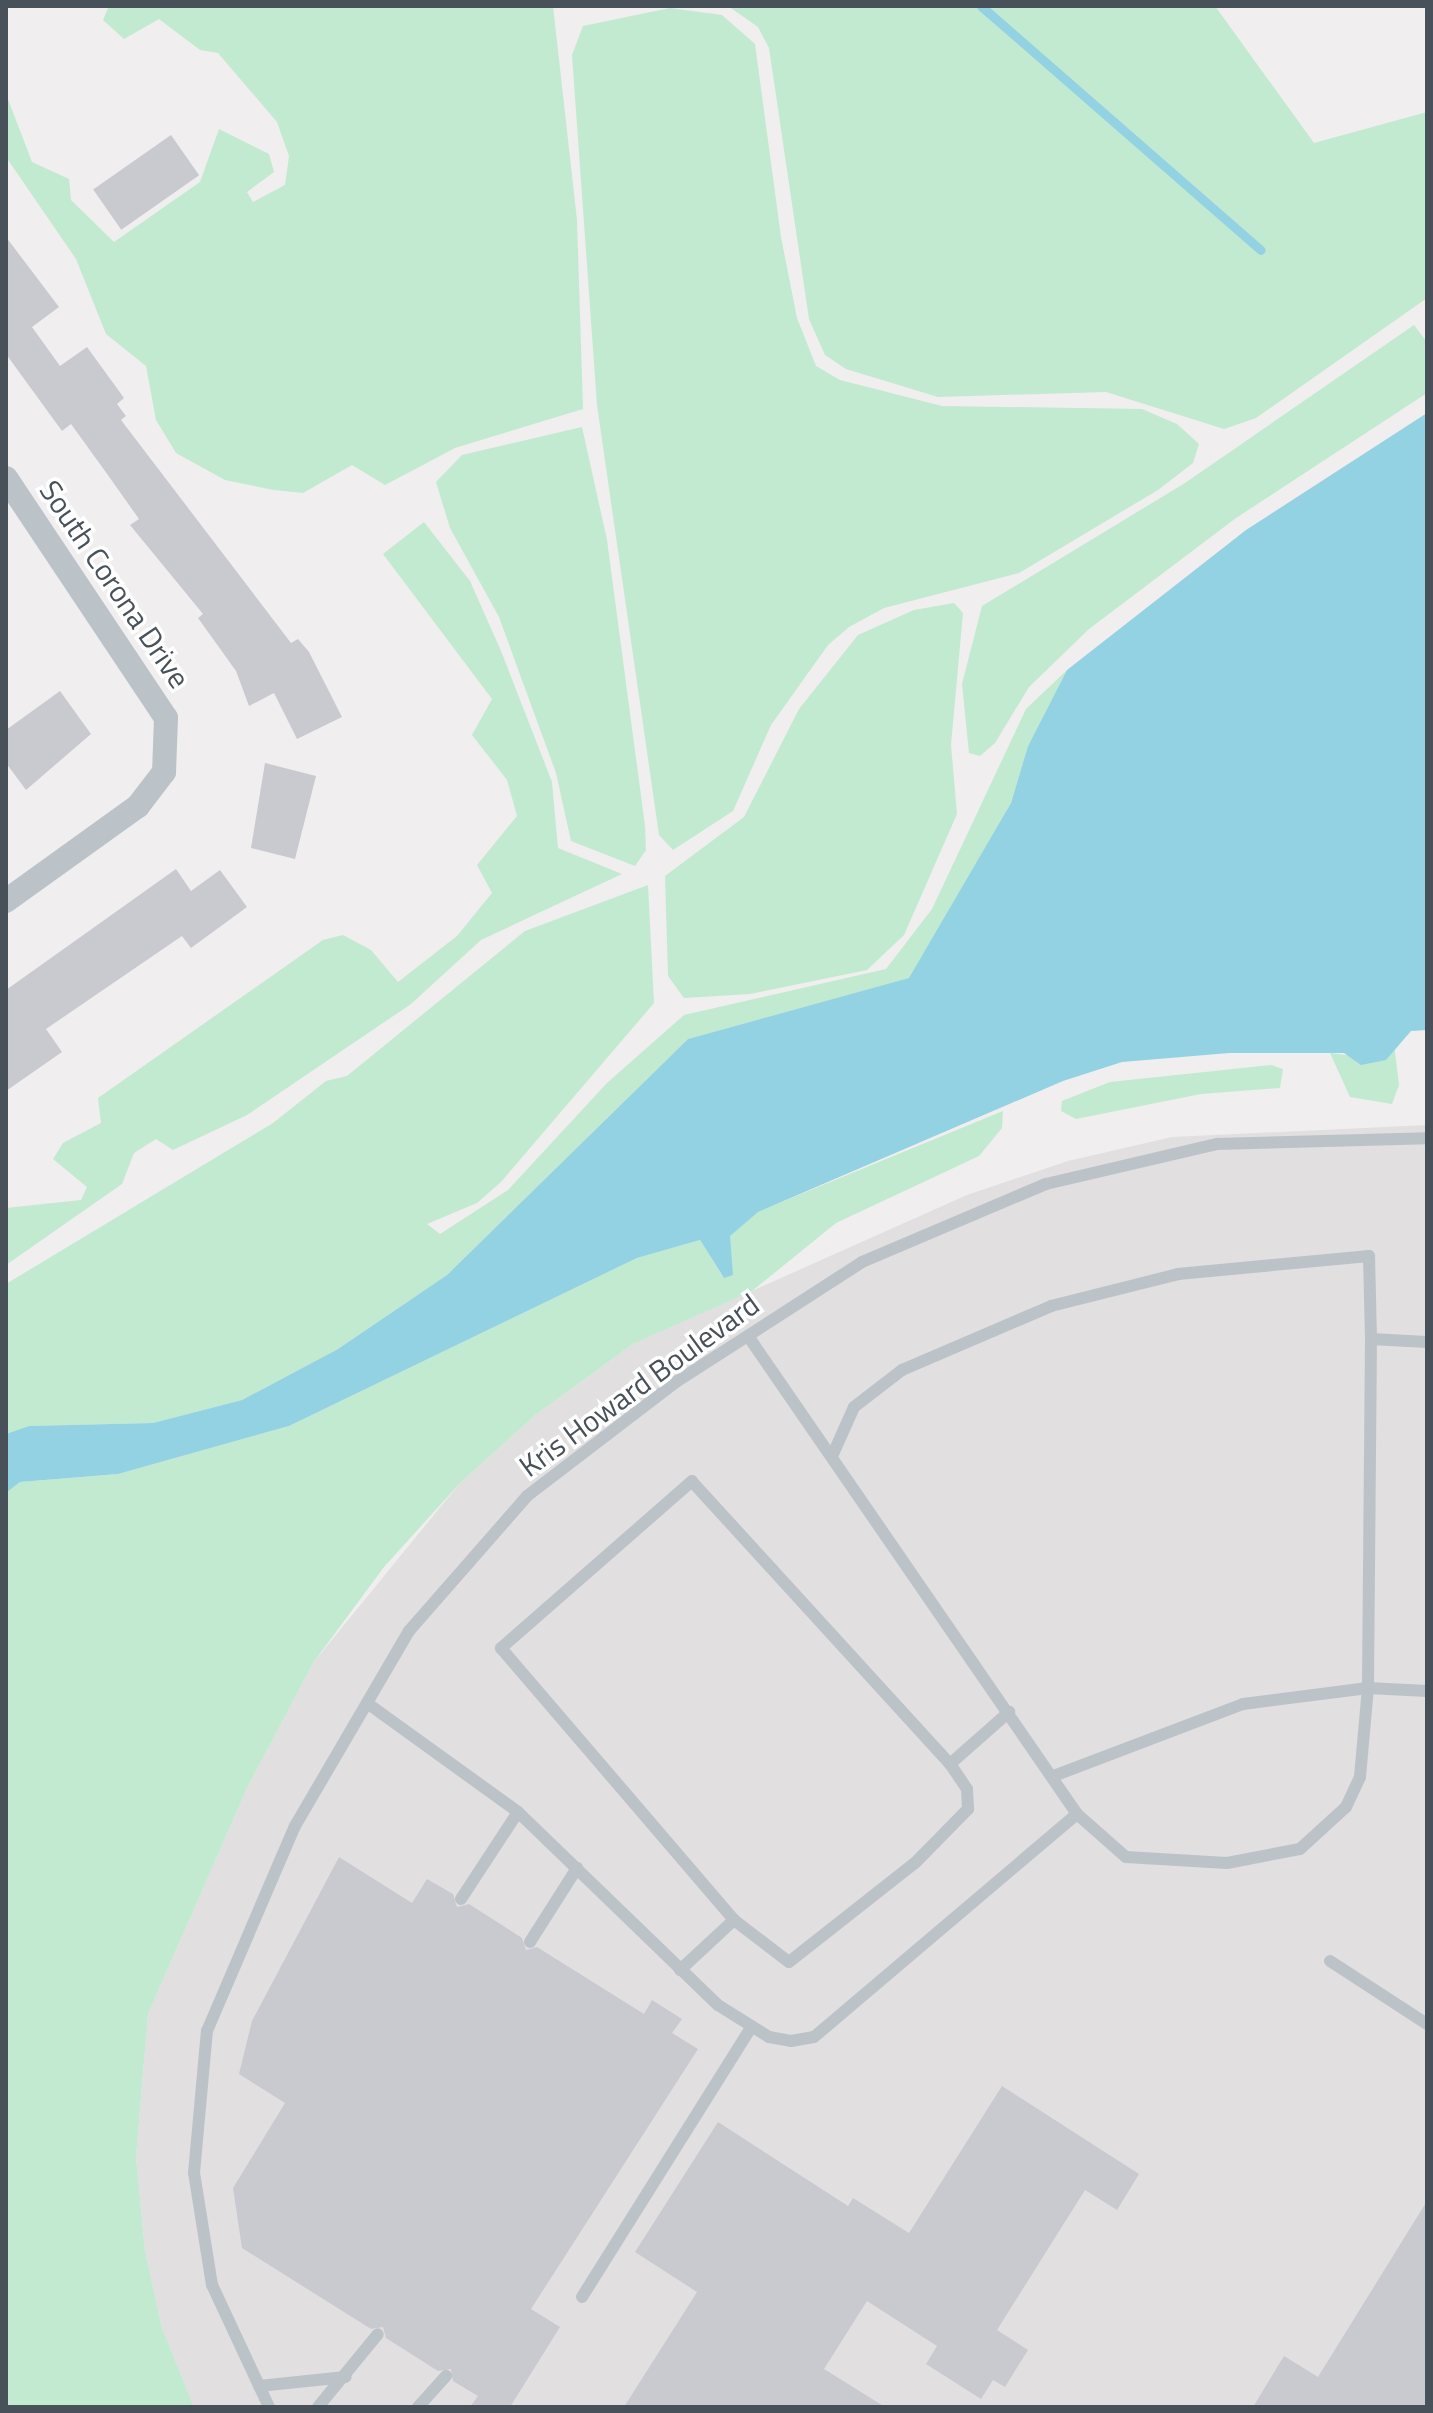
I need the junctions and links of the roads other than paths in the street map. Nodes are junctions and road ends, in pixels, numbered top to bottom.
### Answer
1 (6, 478) edge
2 (10, 898) edge
3 (1427, 1138) edge
4 (748, 1336) junction
5 (1371, 1339) junction
6 (1427, 1342) edge
7 (833, 1454) junction
8 (1368, 1688) junction
9 (1427, 1691) edge
10 (367, 1703) junction
11 (1009, 1712) junction
12 (950, 1764) junction
13 (1053, 1776) junction
14 (518, 1812) junction
15 (1077, 1814) junction
16 (577, 1868) junction
17 (461, 1899) dead end
18 (734, 1920) junction
19 (530, 1942) dead end
20 (1330, 1961) dead end
21 (680, 1970) junction
22 (1427, 2024) edge
23 (751, 2028) junction
24 (582, 2297) dead end
25 (378, 2334) dead end
26 (446, 2376) dead end
27 (346, 2377) junction
28 (259, 2386) junction
29 (269, 2407) edge
30 (318, 2407) edge
31 (418, 2407) edge

1 - 2 street, South Corona Drive
3 - 4 lane, Kris Howard Boulevard
4 - 7 lane
4 - 10 lane, Kris Howard Boulevard
5 - 6 lane
5 - 7 lane
5 - 8 lane
7 - 11 lane
8 - 9 lane
8 - 13 lane
8 - 15 lane
10 - 14 lane
10 - 28 lane, Kris Howard Boulevard
11 - 12 lane
11 - 13 lane
12 - 18 lane
12 - 18 lane
13 - 15 lane
14 - 16 lane
14 - 17 lane
15 - 23 lane
16 - 19 lane
16 - 21 lane
18 - 21 lane
20 - 22 lane
21 - 23 lane
23 - 24 lane
25 - 27 lane
26 - 31 lane
27 - 28 lane
27 - 30 lane
28 - 29 lane, Kris Howard Boulevard

